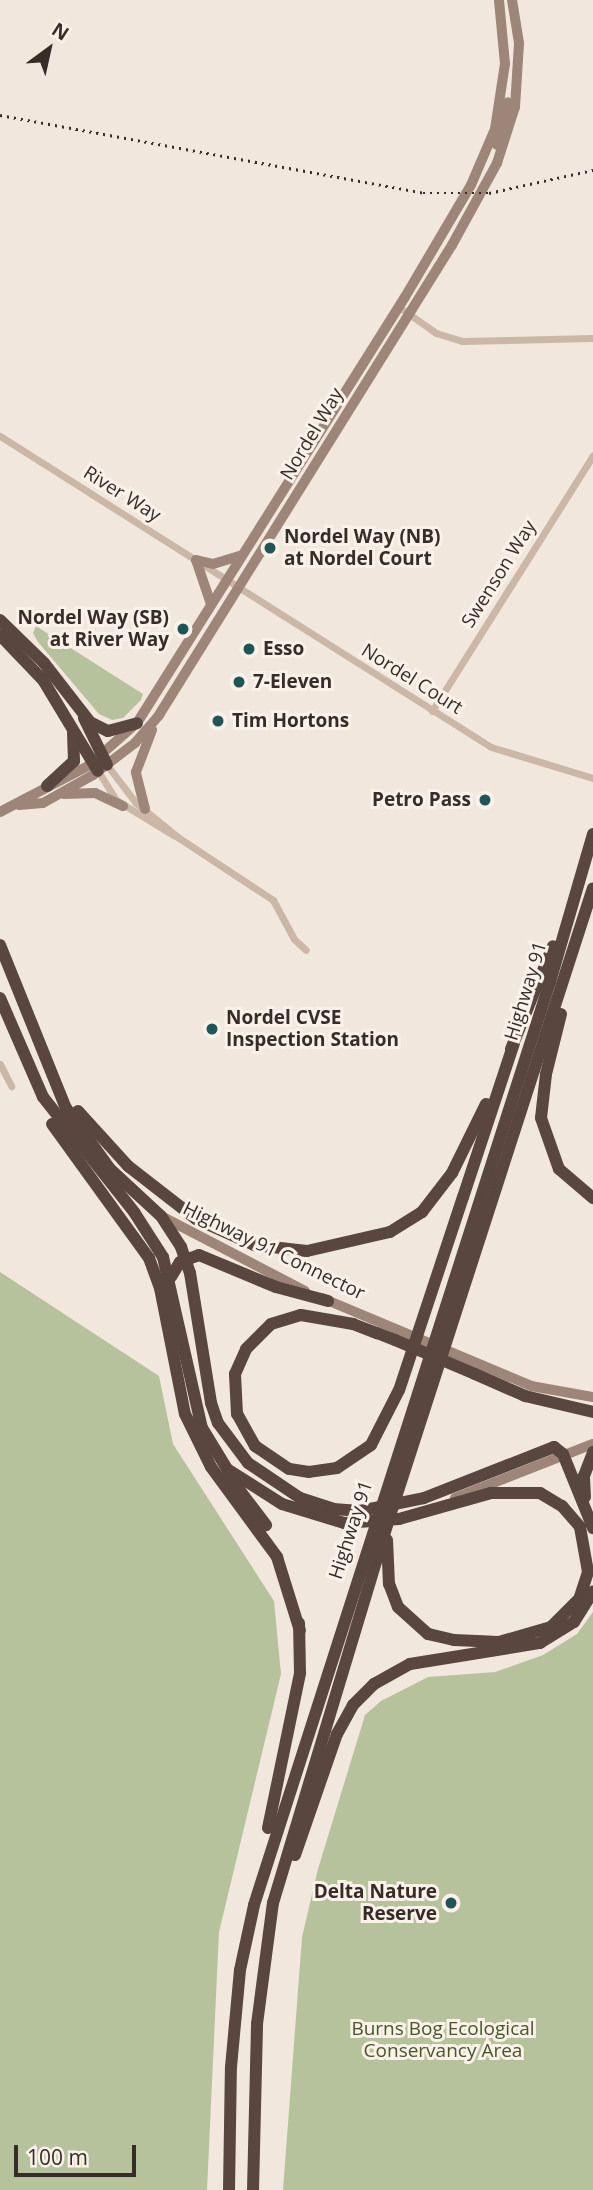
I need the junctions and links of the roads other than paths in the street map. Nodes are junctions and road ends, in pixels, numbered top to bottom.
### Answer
1 (499, 0) edge
2 (512, 0) edge
3 (503, 82) junction
4 (500, 155) junction
5 (399, 307) junction
6 (408, 314) junction
7 (593, 338) edge
8 (0, 436) edge
9 (593, 455) edge
10 (243, 555) junction
11 (196, 560) junction
12 (227, 579) junction
13 (238, 586) junction
14 (211, 604) junction
15 (0, 621) edge
16 (0, 635) edge
17 (432, 711) junction
18 (80, 712) junction
19 (159, 715) junction
20 (69, 721) junction
21 (136, 723) junction
22 (100, 764) junction
23 (593, 778) edge
24 (47, 786) junction
25 (60, 795) junction
26 (15, 806) junction
27 (123, 806) junction
28 (145, 809) junction
29 (0, 812) edge
30 (593, 834) edge
31 (179, 838) junction
32 (591, 893) edge
33 (574, 894) junction
34 (584, 918) junction
35 (0, 945) edge
36 (306, 950) dead end
37 (0, 998) edge
38 (514, 1043) junction
39 (38, 1045) junction
40 (0, 1064) edge
41 (11, 1086) dead end
42 (43, 1097) junction
43 (593, 1198) edge
44 (161, 1216) junction
45 (185, 1257) junction
46 (171, 1277) junction
47 (328, 1301) junction
48 (395, 1335) junction
49 (477, 1370) junction
50 (593, 1398) edge
51 (593, 1412) edge
52 (593, 1444) edge
53 (593, 1452) edge
54 (563, 1454) junction
55 (220, 1461) junction
56 (587, 1511) junction
57 (419, 1513) junction
58 (346, 1517) junction
59 (387, 1525) junction
60 (593, 1528) edge
61 (593, 1592) edge
62 (300, 1631) junction
63 (254, 1905) junction
64 (262, 1962) junction
65 (229, 2190) edge
66 (253, 2190) edge

1 - 3 street, Nordel Way
2 - 4 street, Nordel Way
3 - 4 street
3 - 5 street, Nordel Way
4 - 6 street, Nordel Way
5 - 6 street
5 - 10 street, Nordel Way
6 - 7 street
6 - 13 street, Nordel Way
8 - 11 street, River Way
9 - 17 street, Swenson Way
10 - 11 street
10 - 12 street, Nordel Way
11 - 12 street, River Way
11 - 14 street
12 - 13 street, Nordel Court
12 - 14 street, Nordel Way
13 - 17 street, Nordel Court
13 - 19 street, Nordel Way
14 - 21 street, Nordel Way
15 - 18 highway
16 - 20 highway
17 - 23 street, Nordel Court
18 - 21 highway
18 - 22 highway
19 - 22 street, Nordel Way
19 - 28 street
20 - 22 highway
20 - 24 highway
21 - 22 street, Nordel Way
22 - 24 street, Nordel Way
22 - 25 street, Nordel Way
22 - 27 street
22 - 28 street
24 - 26 street, Nordel Way
25 - 26 street, Nordel Way
25 - 27 street
26 - 29 street, Nordel Way
27 - 31 street
28 - 31 street
30 - 33 highway
31 - 36 street
32 - 34 highway, Highway 91
33 - 38 highway
33 - 63 highway, Highway 91
34 - 43 highway
34 - 59 highway, Highway 91
35 - 39 highway, Highway 91 Connector
37 - 42 highway
38 - 39 highway
38 - 48 highway
39 - 44 highway, Highway 91 Connector
40 - 41 street
42 - 46 highway
42 - 62 highway
44 - 45 highway
44 - 47 street, Highway 91 Connector
45 - 46 highway
45 - 47 highway
45 - 58 highway
46 - 55 highway
47 - 48 street, Highway 91 Connector
48 - 49 highway
49 - 50 street
49 - 51 highway
52 - 54 street
53 - 56 highway
54 - 56 highway
54 - 57 street
54 - 58 highway
55 - 58 highway
55 - 62 highway
56 - 60 highway
57 - 58 highway
57 - 59 highway
59 - 64 highway, Highway 91
61 - 64 highway
62 - 63 highway
63 - 65 highway, Highway 91
64 - 66 highway, Highway 91

